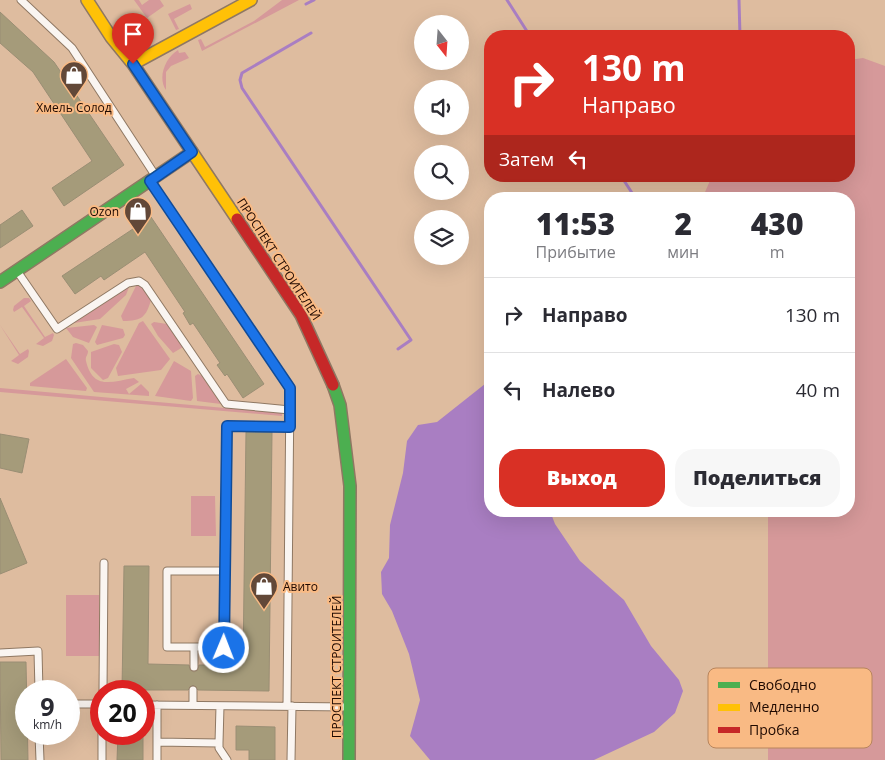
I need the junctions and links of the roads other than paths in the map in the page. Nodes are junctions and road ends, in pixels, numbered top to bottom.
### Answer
1 (21, 0) edge
2 (87, 0) edge
3 (98, 0) edge
4 (251, 0) edge
5 (133, 64) junction
6 (192, 152) junction
7 (153, 179) junction
8 (17, 270) junction
9 (0, 282) edge
10 (290, 410) junction
11 (290, 427) junction
12 (104, 563) dead end
13 (225, 571) junction
14 (194, 647) junction
15 (0, 653) edge
16 (194, 667) dead end
17 (39, 680) edge
18 (102, 680) edge
19 (193, 690) dead end
20 (157, 705) joint
21 (193, 705) junction
22 (220, 706) junction
23 (289, 706) junction
24 (350, 707) junction
25 (157, 742) junction
26 (220, 743) junction
27 (40, 745) edge
28 (102, 745) edge
29 (40, 760) edge
30 (102, 760) edge
31 (156, 760) edge
32 (227, 760) edge
33 (291, 760) edge
34 (349, 760) edge

1 - 7 lane
2 - 5 street, ПРОСПЕКТ СТРОИТЕЛЕЙ
3 - 5 street, ПРОСПЕКТ СТРОИТЕЛЕЙ
4 - 5 street
5 - 6 street, ПРОСПЕКТ СТРОИТЕЛЕЙ
6 - 7 street
6 - 24 street, ПРОСПЕКТ СТРОИТЕЛЕЙ
7 - 8 street
7 - 10 lane
8 - 9 street
8 - 10 lane
10 - 11 lane
11 - 13 lane
11 - 23 lane
12 - 18 lane
13 - 14 lane
13 - 14 lane
14 - 16 lane
15 - 17 lane
19 - 21 lane
20 - 21 lane
20 - 25 lane
21 - 22 lane
22 - 23 lane
22 - 26 lane
23 - 24 lane
23 - 33 lane
24 - 34 street, ПРОСПЕКТ СТРОИТЕЛЕЙ
25 - 26 lane
25 - 31 lane
26 - 32 lane
27 - 29 lane
28 - 30 lane

